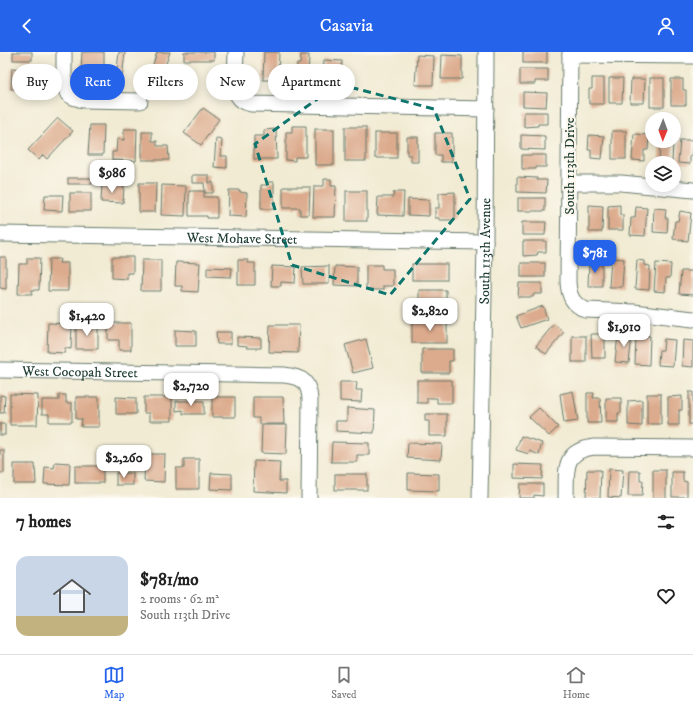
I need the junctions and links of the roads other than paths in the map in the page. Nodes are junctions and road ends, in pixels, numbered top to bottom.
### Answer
1 (64, 52) edge
2 (236, 52) edge
3 (486, 52) edge
4 (570, 54) edge
5 (693, 56) edge
6 (140, 101) dead end
7 (486, 109) junction
8 (569, 183) junction
9 (693, 190) edge
10 (0, 234) edge
11 (484, 242) junction
12 (693, 319) edge
13 (0, 370) edge
14 (693, 448) edge
15 (309, 498) edge
16 (480, 498) edge
17 (566, 498) edge

1 - 6 street
2 - 7 street
3 - 7 street, South 113th Avenue
4 - 5 street
4 - 8 street, South 113th Drive
7 - 11 street, South 113th Avenue
8 - 9 street
8 - 12 street, South 113th Drive
10 - 11 street, West Mohave Street
11 - 16 street, South 113th Avenue
13 - 15 street, West Cocopah Street
14 - 17 street

